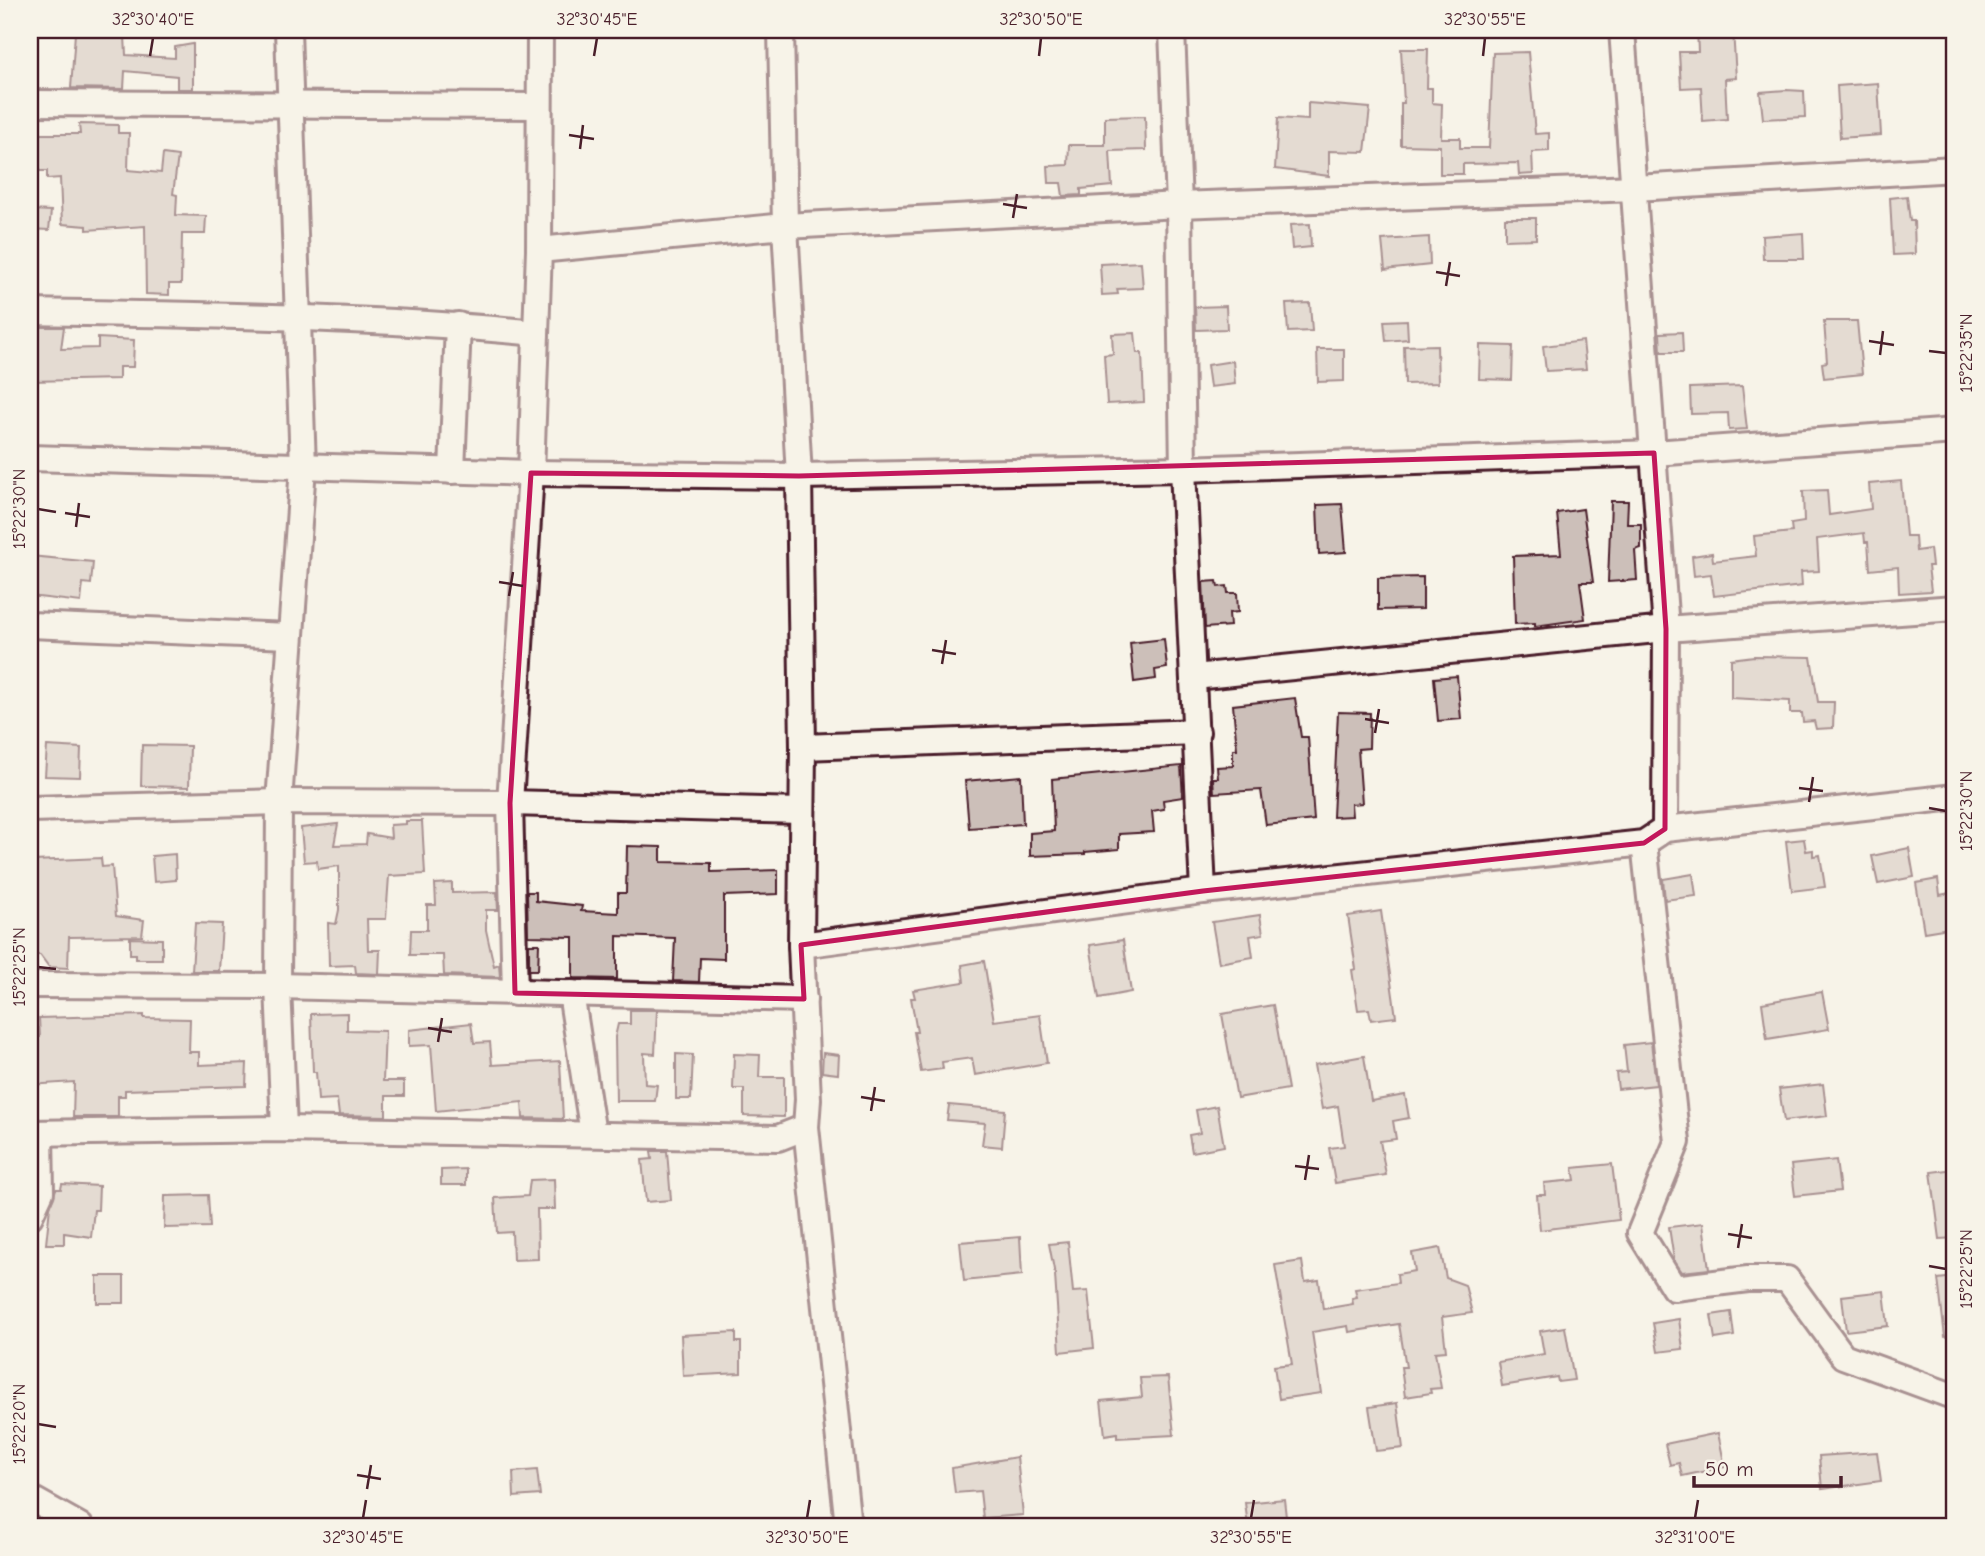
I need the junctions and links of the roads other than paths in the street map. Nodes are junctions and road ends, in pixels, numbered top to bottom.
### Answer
1 (288, 30) edge
2 (540, 30) edge
3 (781, 30) edge
4 (1172, 30) edge
5 (1622, 30) edge
6 (30, 103) edge
7 (290, 106) junction
8 (538, 106) junction
9 (1955, 169) edge
10 (1636, 188) junction
11 (1179, 205) junction
12 (785, 226) junction
13 (539, 250) junction
14 (30, 312) edge
15 (297, 317) junction
16 (458, 325) junction
17 (536, 333) junction
18 (1955, 431) edge
19 (1654, 453) junction
20 (30, 458) edge
21 (303, 467) junction
22 (1183, 469) junction
23 (452, 471) junction
24 (531, 473) junction
25 (799, 476) junction
26 (1955, 608) edge
27 (30, 625) edge
28 (1666, 629) junction
29 (290, 636) junction
30 (1194, 677) junction
31 (1197, 732) junction
32 (803, 747) junction
33 (1955, 797) edge
34 (279, 802) junction
35 (510, 803) junction
36 (30, 809) edge
37 (801, 811) junction
38 (1665, 829) junction
39 (1644, 843) junction
40 (1203, 891) junction
41 (801, 945) junction
42 (30, 985) edge
43 (278, 986) junction
44 (515, 993) junction
45 (571, 993) junction
46 (804, 999) junction
47 (806, 1127) junction
48 (284, 1129) junction
49 (35, 1133) edge
50 (593, 1134) junction
51 (30, 1216) edge
52 (1955, 1397) edge
53 (30, 1498) edge
54 (80, 1526) edge
55 (848, 1526) edge

1 - 7 street
2 - 8 street
3 - 12 street
4 - 11 street
5 - 10 street
6 - 7 street
7 - 8 street
7 - 15 street
8 - 13 street
9 - 10 street
10 - 11 street
10 - 19 street
11 - 12 street
11 - 22 street
12 - 13 street
12 - 25 street
13 - 17 street
14 - 15 street
15 - 16 street
15 - 21 street
16 - 17 street
16 - 23 street
17 - 24 street
18 - 19 street
19 - 22 street
19 - 28 street
20 - 21 street
21 - 23 street
21 - 29 street
22 - 25 street
22 - 30 street
23 - 24 street
24 - 25 street
24 - 35 street
25 - 32 street
26 - 28 street
27 - 29 street
28 - 30 street
28 - 38 street
29 - 34 street
30 - 31 street
31 - 32 street
31 - 40 street
32 - 37 street
33 - 38 street
34 - 35 street
34 - 36 street
34 - 43 street
35 - 37 street
35 - 44 street
37 - 41 street
38 - 39 street
39 - 40 street
39 - 52 street
40 - 41 street
41 - 46 street
42 - 43 street
43 - 44 street
43 - 48 street
44 - 45 street
45 - 46 street
45 - 50 street
46 - 47 street
47 - 50 street
47 - 55 street
48 - 49 street
48 - 50 street
49 - 51 street
53 - 54 street

